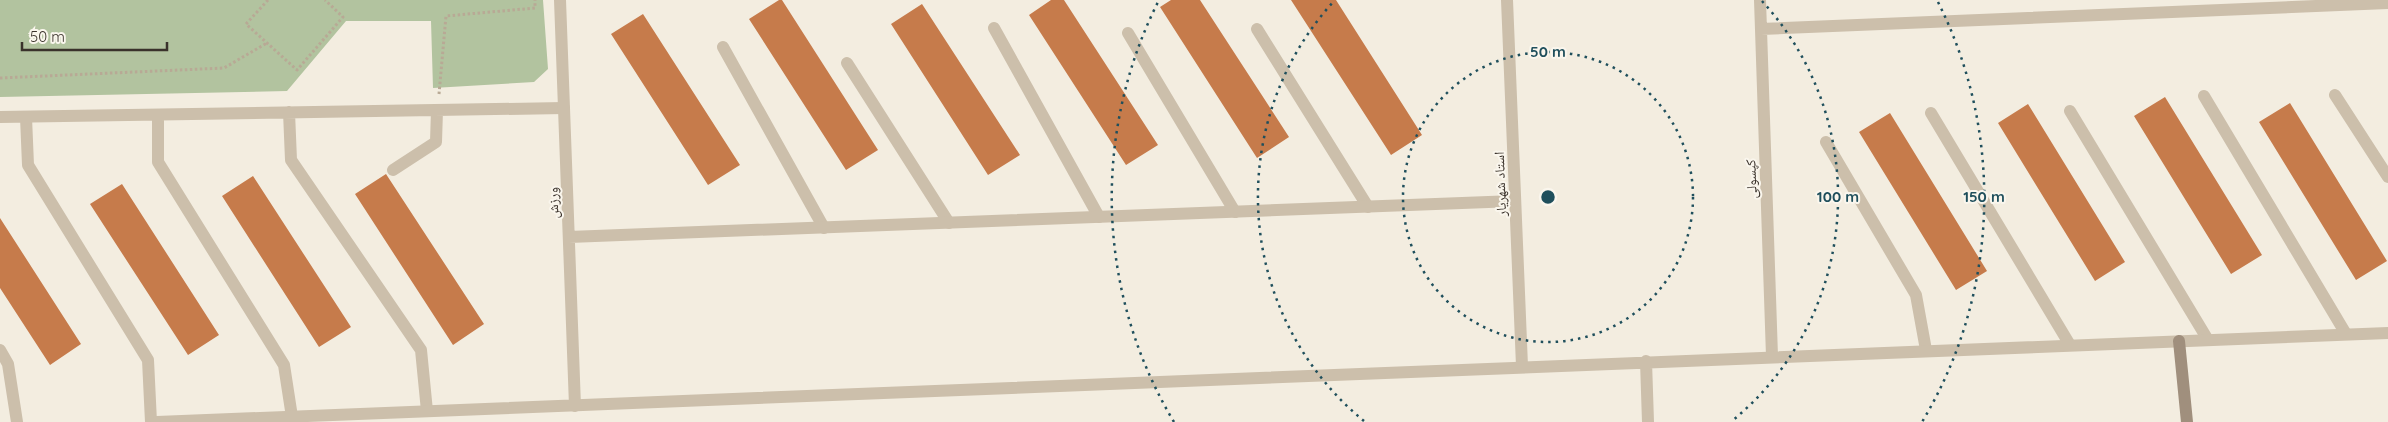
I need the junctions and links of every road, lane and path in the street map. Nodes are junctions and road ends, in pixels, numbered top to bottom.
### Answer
1 (268, 0) edge
2 (325, 0) edge
3 (535, 0) edge
4 (560, 0) edge
5 (1507, 0) edge
6 (1760, 0) edge
7 (2388, 3) edge
8 (994, 28) dead end
9 (1761, 28) junction
10 (1257, 29) dead end
11 (1128, 32) dead end
12 (267, 43) junction
13 (723, 47) dead end
14 (847, 63) dead end
15 (0, 78) edge
16 (2335, 95) dead end
17 (2204, 96) dead end
18 (564, 108) junction
19 (437, 110) junction
20 (2070, 111) dead end
21 (289, 112) junction
22 (1931, 113) dead end
23 (158, 114) junction
24 (0, 117) edge
25 (26, 117) junction
26 (1826, 142) dead end
27 (394, 170) dead end
28 (2388, 177) edge
29 (1515, 201) junction
30 (1368, 207) junction
31 (1235, 212) junction
32 (1099, 217) junction
33 (949, 223) junction
34 (824, 228) junction
35 (569, 237) junction
36 (2388, 333) edge
37 (2346, 334) junction
38 (2208, 340) junction
39 (2179, 341) junction
40 (2070, 345) junction
41 (0, 350) edge
42 (1926, 350) junction
43 (1772, 356) junction
44 (1646, 361) junction
45 (1522, 366) junction
46 (575, 406) junction
47 (427, 412) junction
48 (292, 417) junction
49 (17, 422) edge
50 (151, 422) edge
51 (157, 422) edge
52 (1648, 422) edge
53 (2186, 422) edge

1 - 12 path
2 - 12 path
3 - 19 path
4 - 18 street, ورزش
5 - 29 street, استاد شهریار
6 - 9 street, کپسولی
7 - 9 street
8 - 32 street
9 - 43 street, کپسولی
10 - 30 street
11 - 31 street
12 - 15 path
13 - 34 street
14 - 33 street
16 - 28 street
17 - 37 street
18 - 19 street
18 - 35 street, ورزش
19 - 21 street
19 - 27 street
20 - 38 street
21 - 23 street
21 - 47 street
22 - 40 street
23 - 25 street
23 - 48 street
24 - 25 street
25 - 50 street
26 - 42 street
29 - 30 street
29 - 45 street, استاد شهریار
30 - 31 street
31 - 32 street
32 - 33 street
33 - 34 street
34 - 35 street
35 - 46 street, ورزش
36 - 37 street
37 - 38 street
38 - 39 street
39 - 40 street
39 - 53 main road
40 - 42 street
41 - 49 street
42 - 43 street
43 - 44 street
44 - 45 street
44 - 52 street
45 - 46 street
46 - 47 street
47 - 48 street
48 - 51 street

